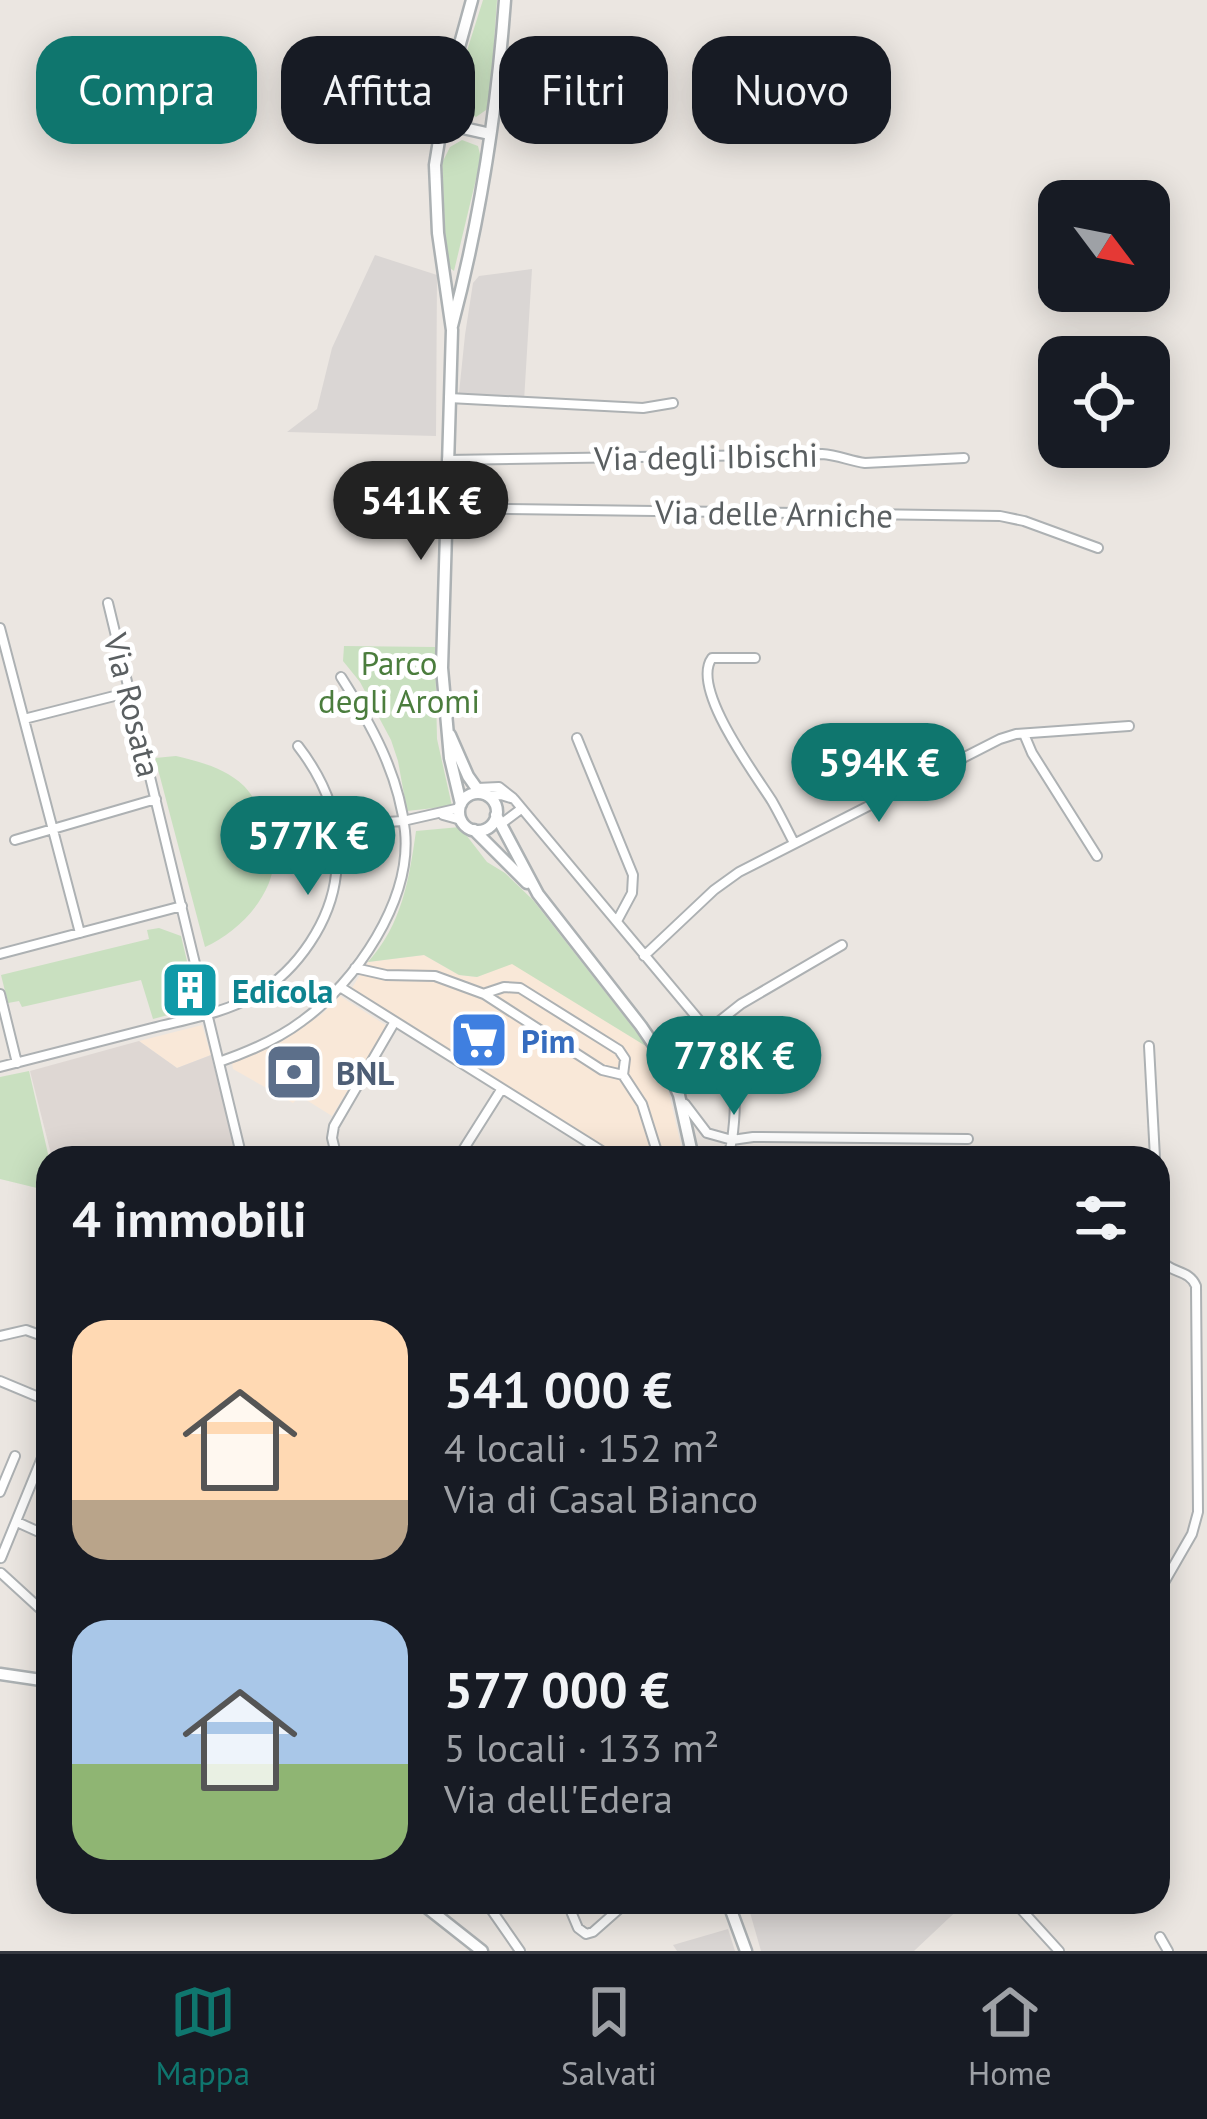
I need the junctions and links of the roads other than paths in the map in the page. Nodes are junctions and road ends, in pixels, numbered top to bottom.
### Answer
1 (472, 0) edge
2 (505, 0) edge
3 (462, 36) edge
4 (475, 131) edge
5 (490, 134) junction
6 (438, 144) edge
7 (452, 330) junction
8 (449, 398) junction
9 (674, 403) dead end
10 (964, 458) dead end
11 (447, 460) junction
12 (446, 508) junction
13 (1098, 548) dead end
14 (109, 603) dead end
15 (0, 628) edge
16 (755, 658) dead end
17 (341, 677) dead end
18 (130, 692) junction
19 (24, 719) junction
20 (1129, 726) dead end
21 (447, 727) junction
22 (1024, 734) junction
23 (577, 738) dead end
24 (298, 746) dead end
25 (481, 792) junction
26 (156, 799) junction
27 (521, 809) junction
28 (461, 811) junction
29 (498, 819) junction
30 (403, 821) junction
31 (337, 826) junction
32 (53, 828) junction
33 (474, 830) junction
34 (15, 840) dead end
35 (794, 843) junction
36 (1097, 856) dead end
37 (538, 894) junction
38 (182, 906) junction
39 (617, 921) junction
40 (80, 933) junction
41 (842, 945) dead end
42 (0, 954) edge
43 (644, 956) junction
44 (355, 968) junction
45 (340, 987) junction
46 (0, 994) edge
47 (484, 994) junction
48 (207, 1014) junction
49 (394, 1023) junction
50 (708, 1030) junction
51 (1148, 1046) dead end
52 (17, 1063) junction
53 (219, 1063) junction
54 (0, 1067) edge
55 (623, 1075) junction
56 (501, 1090) junction
57 (679, 1095) junction
58 (968, 1139) dead end
59 (732, 1140) junction
60 (239, 1146) edge
61 (334, 1146) edge
62 (466, 1146) edge
63 (593, 1146) edge
64 (655, 1146) edge
65 (690, 1146) edge
66 (731, 1146) edge
67 (1154, 1146) edge
68 (1170, 1266) edge
69 (36, 1334) edge
70 (0, 1336) edge
71 (0, 1381) edge
72 (36, 1396) edge
73 (15, 1456) dead end
74 (36, 1484) edge
75 (0, 1492) edge
76 (17, 1522) junction
77 (36, 1531) edge
78 (0, 1558) edge
79 (1170, 1572) edge
80 (0, 1573) edge
81 (36, 1605) edge
82 (0, 1674) edge
83 (36, 1679) edge
84 (436, 1914) edge
85 (494, 1914) edge
86 (572, 1914) edge
87 (613, 1914) edge
88 (735, 1914) edge
89 (1028, 1914) edge
90 (1160, 1937) dead end
91 (482, 1951) edge
92 (520, 1951) edge
93 (746, 1951) edge
94 (1059, 1951) edge
95 (1168, 1951) edge

1 - 3 main road
2 - 5 main road
4 - 5 main road
5 - 7 main road
6 - 7 main road
7 - 8 main road
8 - 9 street
8 - 11 main road
10 - 11 street, Via degli Ibischi
11 - 12 main road
12 - 13 street, Via delle Arniche
12 - 21 main road
14 - 18 street, Via Rosata
15 - 19 street
16 - 35 street
17 - 30 street
18 - 19 street
18 - 26 street, Via Rosata
19 - 32 street
20 - 22 street
21 - 25 main road
21 - 28 main road
22 - 35 street
22 - 36 street
23 - 39 street
24 - 31 street
25 - 27 street
25 - 28 main road
25 - 29 main road
26 - 32 street
26 - 38 street, Via Rosata
27 - 29 street
27 - 39 street
28 - 30 street
28 - 33 main road
29 - 33 main road
29 - 37 main road
30 - 31 street
30 - 44 street
31 - 48 street
32 - 34 street
32 - 40 street
33 - 37 main road
35 - 43 street
37 - 57 main road
38 - 40 street
38 - 48 street, Via Rosata
39 - 43 street
40 - 42 street
41 - 50 street
43 - 50 street
44 - 45 street
44 - 47 street
45 - 49 street
45 - 53 street
46 - 52 street
47 - 55 street
47 - 55 street
48 - 52 street
48 - 53 street, Via Rosata
49 - 56 street
49 - 61 street
50 - 59 street
51 - 67 street
52 - 54 street
53 - 60 street, Via Rosata
55 - 64 street
56 - 62 street
56 - 63 street
57 - 59 street
57 - 65 main road
58 - 59 street
59 - 66 street
68 - 79 street
69 - 70 street
71 - 72 street
73 - 75 street
74 - 76 street
76 - 77 street
76 - 78 street
78 - 80 street
80 - 81 street
82 - 83 main road
84 - 91 main road
85 - 92 street
86 - 87 street
88 - 93 main road
89 - 94 street
90 - 95 street

